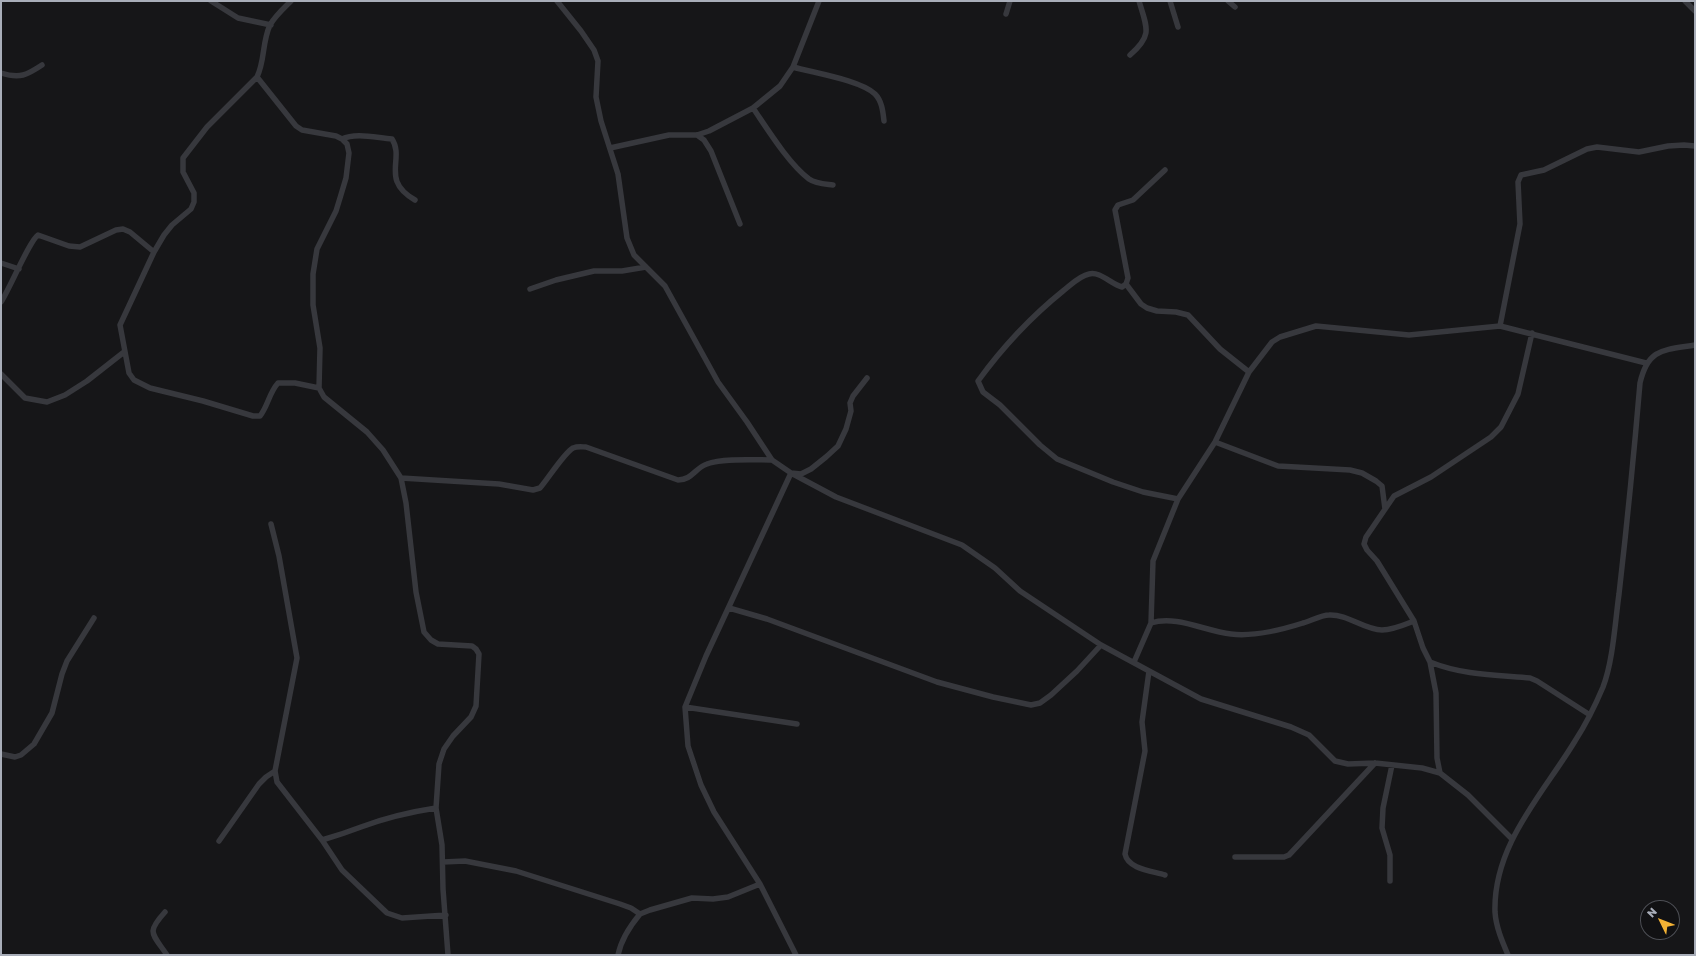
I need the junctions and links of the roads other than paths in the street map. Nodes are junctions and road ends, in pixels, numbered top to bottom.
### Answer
1 (211, 1) edge
2 (291, 1) edge
3 (557, 1) edge
4 (818, 1) edge
5 (1010, 1) edge
6 (1139, 1) edge
7 (1170, 1) edge
8 (1228, 1) edge
9 (1685, 1) edge
10 (1235, 6) dead end
11 (1695, 11) edge
12 (1006, 14) dead end
13 (271, 25) junction
14 (1178, 27) dead end
15 (1130, 55) dead end
16 (42, 64) dead end
17 (793, 67) junction
18 (1, 73) edge
19 (257, 77) junction
20 (753, 108) junction
21 (884, 121) dead end
22 (697, 134) junction
23 (342, 139) junction
24 (1695, 146) edge
25 (610, 148) junction
26 (1165, 170) dead end
27 (833, 185) dead end
28 (415, 200) dead end
29 (740, 224) dead end
30 (154, 252) junction
31 (1, 263) edge
32 (646, 267) junction
33 (19, 269) junction
34 (1126, 284) junction
35 (530, 289) dead end
36 (1, 302) edge
37 (1500, 326) junction
38 (1532, 333) junction
39 (1695, 345) edge
40 (124, 352) junction
41 (1646, 363) junction
42 (1249, 372) junction
43 (1, 374) edge
44 (867, 378) dead end
45 (319, 388) junction
46 (1215, 442) junction
47 (772, 460) junction
48 (791, 473) junction
49 (401, 478) junction
50 (1178, 499) junction
51 (1385, 510) junction
52 (271, 524) dead end
53 (729, 608) junction
54 (94, 618) dead end
55 (1414, 621) junction
56 (1151, 623) junction
57 (1101, 645) junction
58 (1134, 662) junction
59 (1430, 662) junction
60 (1148, 671) junction
61 (685, 707) junction
62 (1590, 715) junction
63 (797, 724) dead end
64 (1, 754) edge
65 (1375, 763) junction
66 (1392, 765) junction
67 (275, 771) junction
68 (1440, 773) junction
69 (436, 808) junction
70 (1512, 839) junction
71 (219, 840) dead end
72 (322, 840) junction
73 (1235, 857) dead end
74 (443, 862) junction
75 (1164, 876) dead end
76 (1390, 881) dead end
77 (760, 884) junction
78 (165, 912) dead end
79 (640, 914) junction
80 (446, 915) junction
81 (167, 955) edge
82 (448, 955) edge
83 (618, 955) edge
84 (796, 955) edge
85 (1508, 955) edge

1 - 13 street
2 - 13 street
3 - 25 street
4 - 17 street
5 - 12 street
6 - 15 street
7 - 14 street
8 - 10 street
9 - 11 street
13 - 19 street
16 - 18 street
17 - 20 street
17 - 21 street
19 - 23 street
19 - 30 street
20 - 22 street
20 - 27 street
22 - 25 street
22 - 29 street
23 - 28 street
23 - 45 street
24 - 37 street
25 - 32 street
26 - 34 street
30 - 33 street
30 - 40 street
31 - 33 street
32 - 35 street
32 - 47 street
33 - 36 street
34 - 42 street
34 - 50 street
37 - 38 street
37 - 42 street
38 - 41 street
38 - 51 street
39 - 41 street
40 - 43 street
40 - 45 street
41 - 62 street
42 - 46 street
44 - 48 street
45 - 49 street
46 - 50 street
46 - 51 street
47 - 48 street
47 - 49 street
48 - 53 street
48 - 57 street
49 - 69 street
50 - 56 street
51 - 55 street
52 - 67 street
53 - 57 street
53 - 61 street
54 - 64 street
55 - 56 street
55 - 59 street
56 - 58 street
57 - 58 street
58 - 60 street
59 - 62 street
59 - 68 street
60 - 65 street
60 - 75 street
61 - 63 street
61 - 77 street
62 - 70 street
65 - 66 street
65 - 73 street
66 - 68 street
66 - 76 street
67 - 71 street
67 - 72 street
68 - 70 street
69 - 72 street
69 - 74 street
70 - 85 street
72 - 80 street
74 - 79 street
74 - 80 street
77 - 79 street
77 - 84 street
78 - 81 street
79 - 83 street
80 - 82 street

